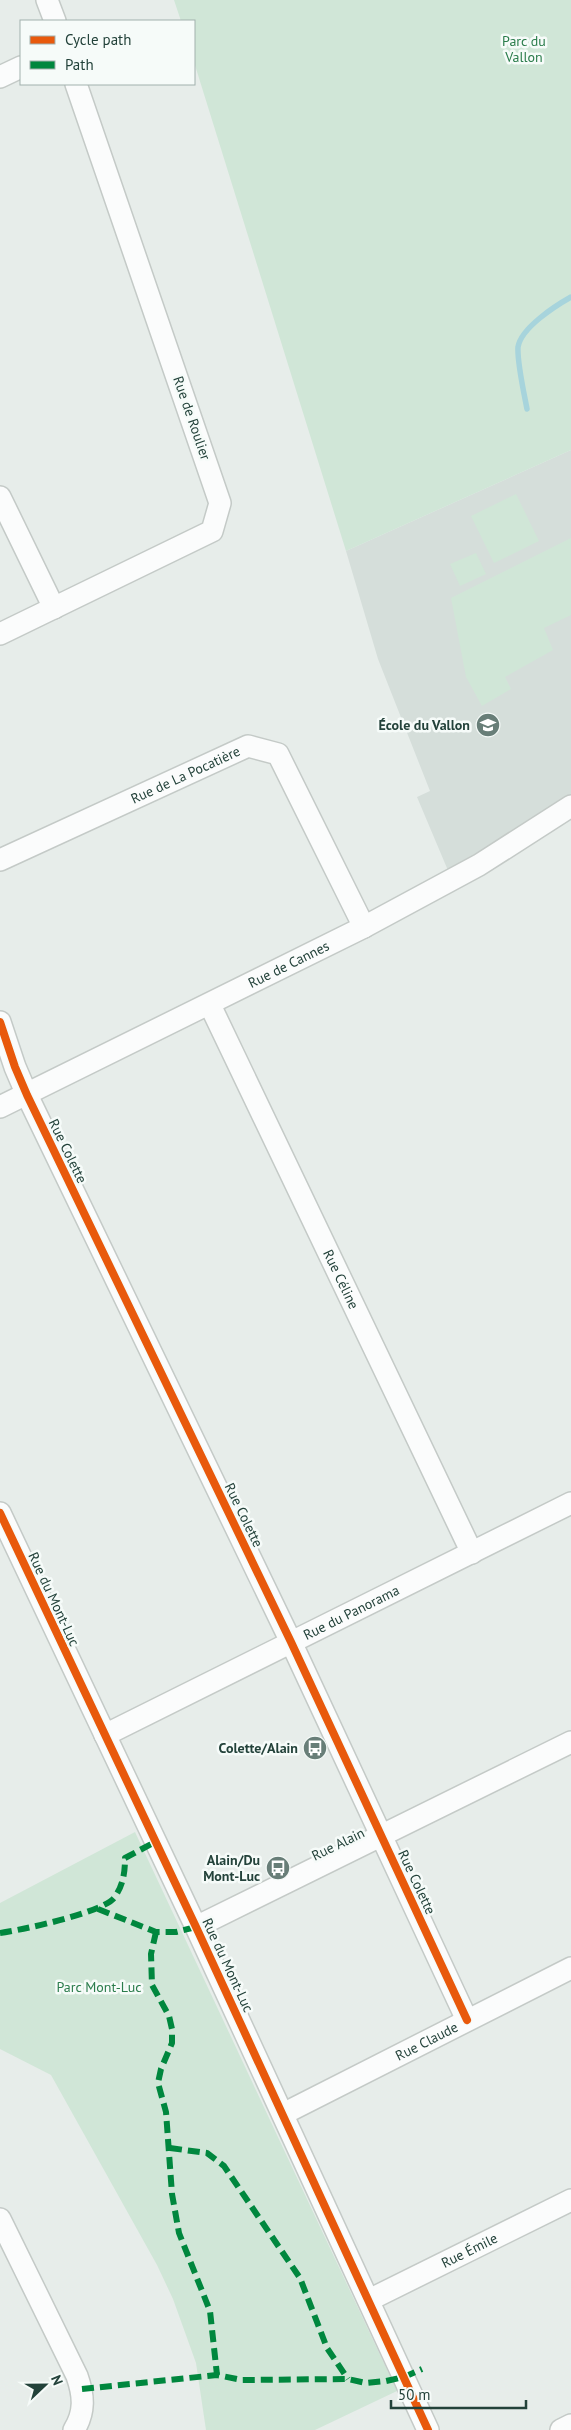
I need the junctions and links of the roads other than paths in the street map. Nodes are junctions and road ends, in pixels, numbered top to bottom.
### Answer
1 (47, 0) edge
2 (55, 20) edge
3 (20, 67) edge
4 (0, 77) edge
5 (76, 85) edge
6 (0, 497) edge
7 (54, 608) junction
8 (0, 634) edge
9 (571, 806) edge
10 (0, 860) edge
11 (364, 927) junction
12 (210, 1005) junction
13 (0, 1022) edge
14 (27, 1095) junction
15 (0, 1107) edge
16 (571, 1504) edge
17 (0, 1513) edge
18 (472, 1553) junction
19 (291, 1642) junction
20 (105, 1735) junction
21 (571, 1742) edge
22 (382, 1837) junction
23 (196, 1927) junction
24 (571, 1968) edge
25 (467, 2020) junction
26 (283, 2114) junction
27 (571, 2200) edge
28 (0, 2219) edge
29 (368, 2300) junction
30 (571, 2425) edge
31 (74, 2430) edge
32 (428, 2430) edge
33 (560, 2430) edge

1 - 2 street
3 - 4 street
5 - 7 street, Rue de Roulier
6 - 7 street
7 - 8 street, Rue de Roulier
9 - 11 street, Rue de Cannes
10 - 11 street, Rue de La Pocatière
11 - 12 street, Rue de Cannes
12 - 14 street, Rue de Cannes
12 - 18 street, Rue Céline
13 - 14 street, Rue Colette
14 - 15 street, Rue de Cannes
14 - 19 street, Rue Colette
16 - 18 street, Rue du Panorama
17 - 20 street, Rue du Mont-Luc
18 - 19 street, Rue du Panorama
19 - 20 street, Rue du Panorama
19 - 22 street, Rue Colette
20 - 23 street, Rue du Mont-Luc
21 - 22 street, Rue Alain
22 - 23 street, Rue Alain
22 - 25 street, Rue Colette
23 - 26 street, Rue du Mont-Luc
24 - 25 street, Rue Claude
25 - 26 street, Rue Claude
26 - 29 street, Rue du Mont-Luc
27 - 29 street, Rue Émile
28 - 31 street
29 - 32 street, Rue du Mont-Luc
30 - 33 street

